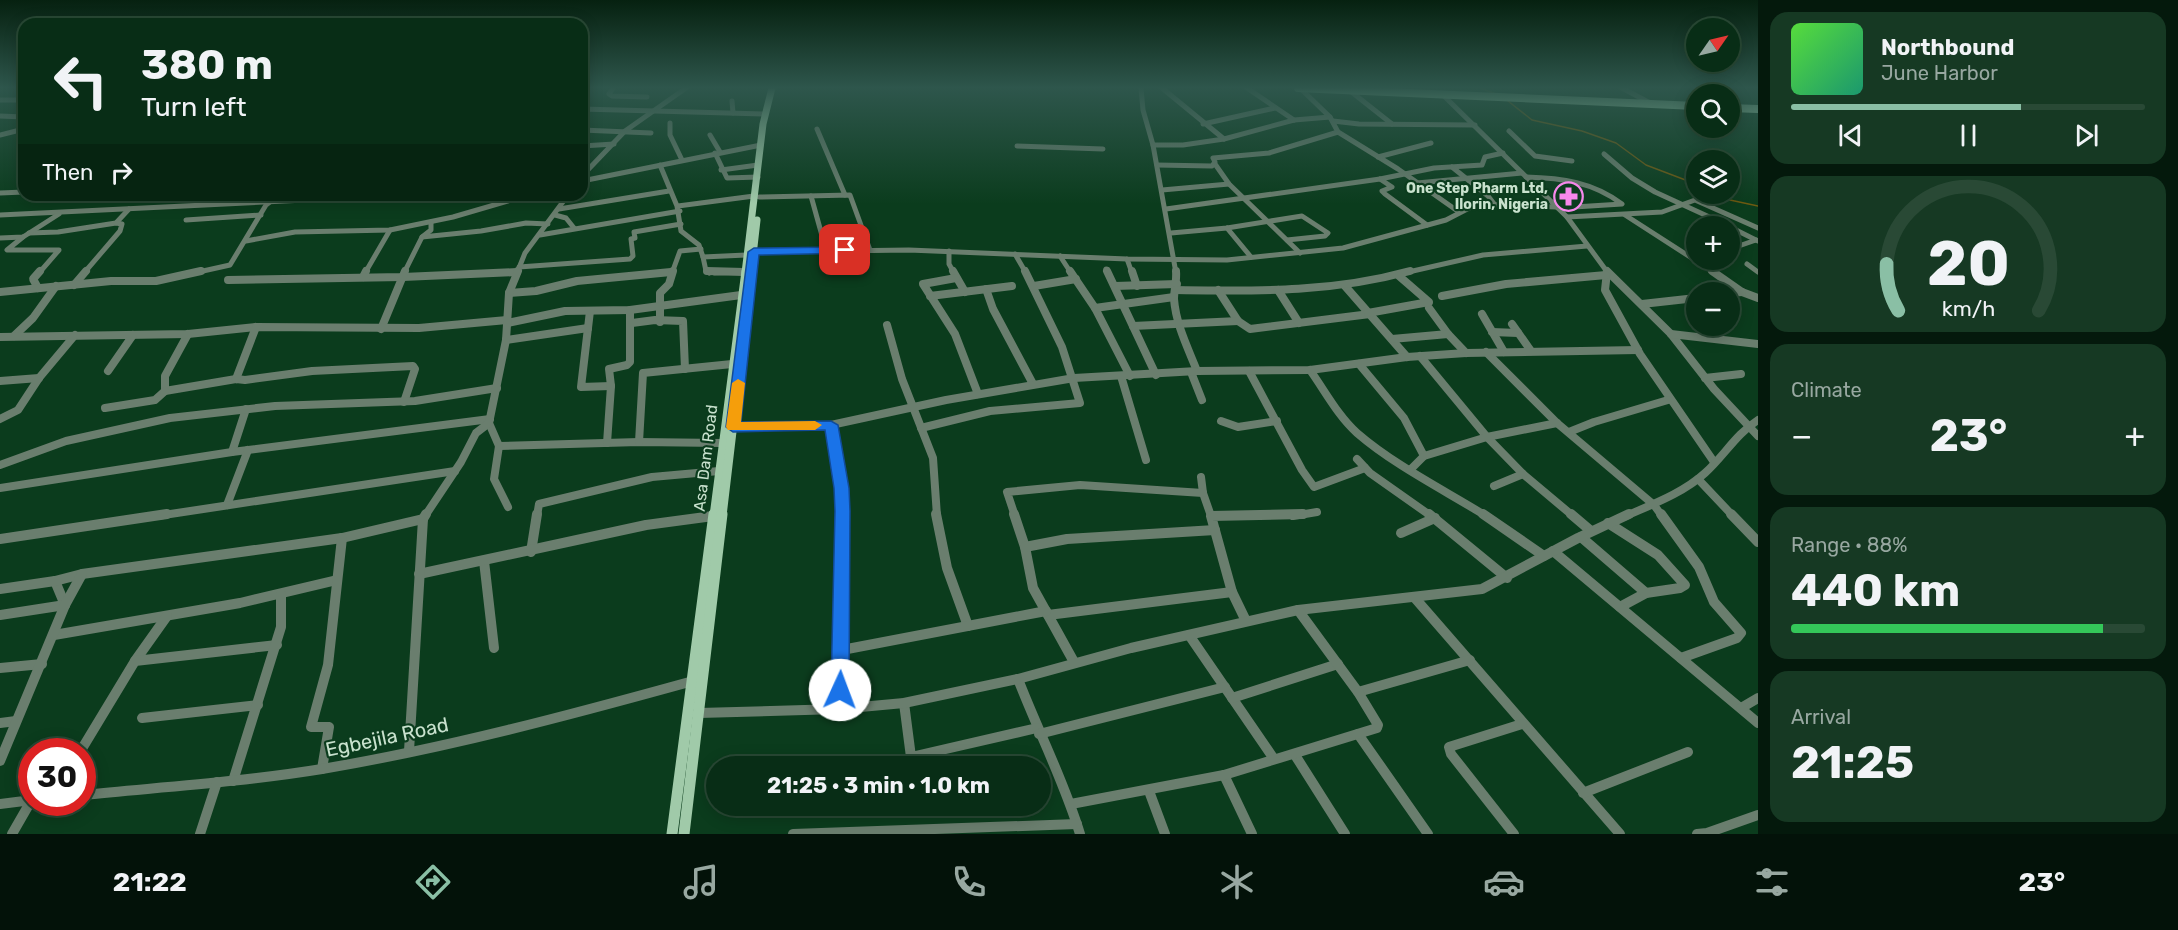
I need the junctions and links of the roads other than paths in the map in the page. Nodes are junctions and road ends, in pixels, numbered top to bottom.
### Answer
1 (632, 127) edge
2 (670, 127) edge
3 (763, 127) edge
4 (768, 127) edge
5 (1148, 127) edge
6 (1207, 127) edge
7 (1269, 127) edge
8 (1335, 127) edge
9 (1477, 127) edge
10 (817, 129) dead end
11 (18, 130) edge
12 (588, 130) edge
13 (625, 131) junction
14 (1338, 132) junction
15 (1509, 132) dead end
16 (651, 133) dead end
17 (0, 135) edge
18 (710, 135) dead end
19 (1224, 139) junction
20 (1431, 142) dead end
21 (614, 144) junction
22 (760, 145) junction
23 (1153, 145) junction
24 (588, 146) edge
25 (1017, 146) dead end
26 (1103, 149) dead end
27 (717, 152) junction
28 (1503, 153) junction
29 (1604, 154) dead end
30 (1378, 157) junction
31 (682, 160) junction
32 (1572, 161) dead end
33 (1215, 164) junction
34 (588, 165) edge
35 (593, 165) junction
36 (660, 165) junction
37 (758, 165) junction
38 (1157, 165) junction
39 (1452, 166) junction
40 (588, 170) edge
41 (721, 170) junction
42 (1407, 175) junction
43 (1524, 175) junction
44 (1466, 178) junction
45 (1380, 179) junction
46 (588, 180) edge
47 (758, 181) junction
48 (1417, 183) junction
49 (1229, 184) junction
50 (1162, 190) junction
51 (669, 191) junction
52 (18, 192) edge
53 (0, 193) edge
54 (845, 195) junction
55 (810, 196) junction
56 (756, 197) junction
57 (1245, 199) junction
58 (289, 201) edge
59 (506, 201) edge
60 (564, 201) edge
61 (270, 202) junction
62 (1684, 204) junction
63 (1495, 205) junction
64 (129, 208) junction
65 (679, 208) junction
66 (1557, 208) junction
67 (1167, 209) junction
68 (557, 212) junction
69 (1459, 212) junction
70 (61, 213) junction
71 (261, 214) junction
72 (1623, 214) junction
73 (0, 215) edge
74 (1707, 216) edge
75 (1567, 217) junction
76 (186, 220) dead end
77 (1267, 220) junction
78 (431, 222) junction
79 (116, 223) junction
80 (548, 224) junction
81 (681, 224) junction
82 (1427, 225) junction
83 (574, 228) junction
84 (1227, 228) junction
85 (1758, 228) edge
86 (390, 231) junction
87 (1740, 232) edge
88 (1171, 233) junction
89 (26, 235) junction
90 (540, 235) junction
91 (422, 237) junction
92 (0, 238) edge
93 (1287, 240) junction
94 (1757, 240) edge
95 (246, 241) junction
96 (1587, 246) junction
97 (1740, 246) edge
98 (700, 249) junction
99 (826, 250) junction
100 (870, 250) junction
101 (949, 251) junction
102 (1300, 253) junction
103 (1686, 253) edge
104 (750, 254) junction
105 (1015, 254) junction
106 (1060, 256) junction
107 (703, 257) junction
108 (1251, 257) junction
109 (1127, 259) junction
110 (1175, 259) junction
111 (1747, 264) dead end
112 (1106, 269) dead end
113 (518, 270) junction
114 (1710, 270) edge
115 (671, 272) junction
116 (744, 272) junction
117 (1758, 272) edge
118 (1606, 274) junction
119 (1399, 276) junction
120 (363, 277) junction
121 (403, 277) junction
122 (956, 278) junction
123 (228, 279) dead end
124 (1076, 279) junction
125 (74, 285) junction
126 (56, 286) junction
127 (1034, 286) junction
128 (1114, 286) junction
129 (1137, 286) junction
130 (1345, 286) junction
131 (38, 288) junction
132 (1009, 288) dead end
133 (986, 289) junction
134 (1175, 290) junction
135 (1218, 290) junction
136 (1278, 290) junction
137 (0, 291) edge
138 (965, 292) junction
139 (1742, 292) joint
140 (509, 294) junction
141 (741, 295) junction
142 (930, 296) junction
143 (1442, 296) dead end
144 (1758, 298) edge
145 (1686, 299) edge
146 (1642, 304) junction
147 (1122, 305) junction
148 (659, 306) junction
149 (1095, 308) junction
150 (1429, 308) dead end
151 (630, 309) junction
152 (590, 311) junction
153 (1369, 314) junction
154 (1482, 314) dead end
155 (1238, 321) junction
156 (507, 322) junction
157 (660, 322) junction
158 (632, 323) junction
159 (1178, 323) junction
160 (1299, 323) junction
161 (1512, 324) dead end
162 (887, 325) dead end
163 (1133, 326) junction
164 (256, 327) junction
165 (588, 328) junction
166 (381, 329) junction
167 (1492, 332) junction
168 (1518, 333) junction
169 (188, 334) junction
170 (1448, 334) junction
171 (1671, 334) junction
172 (75, 335) junction
173 (133, 335) junction
174 (14, 336) junction
175 (0, 337) edge
176 (1392, 339) junction
177 (506, 340) junction
178 (1758, 344) edge
179 (1638, 350) junction
180 (1530, 351) junction
181 (1486, 352) junction
182 (1504, 352) junction
183 (1466, 353) junction
184 (1420, 356) junction
185 (1407, 357) junction
186 (732, 364) junction
187 (1359, 364) junction
188 (685, 369) junction
189 (1310, 370) junction
190 (108, 371) dead end
191 (1249, 371) junction
192 (1194, 372) junction
193 (1741, 374) dead end
194 (1156, 375) junction
195 (1125, 376) junction
196 (39, 378) junction
197 (1074, 378) junction
198 (1705, 378) junction
199 (236, 379) junction
200 (0, 381) edge
201 (1033, 384) junction
202 (611, 386) junction
203 (497, 388) junction
204 (165, 391) junction
205 (733, 394) junction
206 (978, 394) junction
207 (1202, 400) dead end
208 (1668, 400) junction
209 (404, 402) junction
210 (105, 408) dead end
211 (246, 409) junction
212 (913, 409) junction
213 (0, 419) edge
214 (1758, 420) edge
215 (489, 421) junction
216 (1221, 421) dead end
217 (1277, 421) junction
218 (1557, 423) junction
219 (831, 425) junction
220 (1748, 425) junction
221 (733, 427) junction
222 (921, 428) junction
223 (1569, 432) junction
224 (1758, 436) edge
225 (1487, 437) junction
226 (639, 442) junction
227 (607, 443) junction
228 (722, 443) junction
229 (499, 446) junction
230 (248, 450) junction
231 (232, 452) junction
232 (1424, 456) junction
233 (1357, 459) dead end
234 (1146, 460) dead end
235 (1714, 462) junction
236 (0, 465) edge
237 (1365, 468) junction
238 (1410, 470) junction
239 (454, 471) junction
240 (719, 471) junction
241 (1523, 474) junction
242 (1201, 477) dead end
243 (1698, 479) junction
244 (1494, 486) dead end
245 (0, 488) edge
246 (1203, 493) junction
247 (227, 505) junction
248 (1654, 505) junction
249 (508, 507) dead end
250 (1317, 512) dead end
251 (713, 516) junction
252 (1211, 516) junction
253 (1435, 518) junction
254 (423, 519) junction
255 (1608, 523) junction
256 (1215, 531) junction
257 (1591, 531) junction
258 (1401, 533) dead end
259 (1581, 537) junction
260 (342, 538) junction
261 (0, 539) edge
262 (1758, 542) edge
263 (1025, 547) junction
264 (531, 552) junction
265 (1549, 553) junction
266 (484, 561) junction
267 (82, 574) junction
268 (418, 574) junction
269 (1507, 578) junction
270 (55, 580) junction
271 (337, 580) junction
272 (0, 589) edge
273 (1232, 592) junction
274 (1646, 593) junction
275 (281, 594) junction
276 (1414, 597) junction
277 (65, 605) junction
278 (1620, 607) junction
279 (1298, 610) junction
280 (1047, 613) junction
281 (0, 615) edge
282 (167, 616) junction
283 (1246, 621) junction
284 (968, 626) junction
285 (54, 635) junction
286 (1189, 635) junction
287 (277, 645) junction
288 (494, 648) dead end
289 (842, 650) junction
290 (1681, 658) junction
291 (1470, 660) junction
292 (135, 661) junction
293 (1074, 662) junction
294 (42, 664) junction
295 (1338, 664) junction
296 (0, 668) edge
297 (1018, 679) junction
298 (693, 681) junction
299 (1225, 687) junction
300 (1358, 692) junction
301 (1232, 698) junction
302 (1758, 698) edge
303 (904, 703) junction
304 (258, 705) junction
305 (1741, 708) junction
306 (839, 709) junction
307 (699, 713) junction
308 (142, 718) dead end
309 (16, 721) junction
310 (0, 723) edge
311 (1758, 723) edge
312 (1522, 724) junction
313 (1038, 731) junction
314 (1358, 734) junction
315 (88, 738) edge
316 (409, 751) junction
317 (1688, 752) dead end
318 (1295, 755) junction
319 (1274, 759) junction
320 (0, 761) edge
321 (322, 769) junction
322 (1224, 775) junction
323 (233, 781) junction
324 (217, 782) junction
325 (1149, 791) junction
326 (1583, 793) junction
327 (96, 794) edge
328 (18, 802) edge
329 (0, 804) edge
330 (1071, 804) junction
331 (1758, 815) edge
332 (22, 816) edge
333 (1079, 829) edge
334 (12, 834) edge
335 (200, 834) edge
336 (672, 834) edge
337 (684, 834) edge
338 (793, 834) edge
339 (1165, 834) edge
340 (1252, 834) edge
341 (1345, 834) edge
342 (1428, 834) edge
343 (1514, 834) edge
344 (1620, 834) edge
345 (1704, 834) edge

1 - 13 street
2 - 31 street
3 - 22 main road, Asa Dam Road
4 - 47 main road, Asa Dam Road
5 - 23 street
6 - 19 street
7 - 19 street
8 - 14 street
9 - 28 street
10 - 54 street
11 - 17 street
12 - 13 street
13 - 16 street
13 - 21 street
14 - 30 street
14 - 33 street
15 - 32 street
18 - 27 street
19 - 23 street
20 - 30 street
21 - 24 street
21 - 35 street
22 - 27 street
22 - 37 main road, Asa Dam Road
23 - 38 street
25 - 26 street
27 - 31 street
27 - 41 street
28 - 39 street
28 - 43 street
29 - 62 street
30 - 42 street
31 - 36 street
33 - 38 street
33 - 49 street
34 - 35 street
35 - 40 street
36 - 46 street
36 - 51 street
37 - 41 street
37 - 47 main road, Asa Dam Road
38 - 50 street
39 - 42 street
39 - 44 street
41 - 47 street
42 - 45 street
42 - 48 street
43 - 44 street
43 - 66 street
43 - 66 street
44 - 48 street
44 - 63 street
45 - 57 street
45 - 82 street
47 - 56 main road, Asa Dam Road
48 - 69 street
49 - 50 street
49 - 57 street
50 - 67 street
51 - 65 street
51 - 68 street
52 - 53 street
54 - 55 street
54 - 100 street
55 - 56 street
55 - 99 street
56 - 65 street
56 - 104 main road, Asa Dam Road
57 - 67 street
57 - 77 street
58 - 61 street
59 - 78 street
60 - 68 street
61 - 64 street
61 - 71 street
62 - 72 street
62 - 74 street
62 - 85 street
63 - 66 street
63 - 69 street
64 - 70 street
64 - 79 street
65 - 81 street
65 - 83 street
66 - 75 street
67 - 88 street
68 - 80 street
68 - 83 street
69 - 82 street
70 - 73 street
70 - 89 street
71 - 76 street
71 - 95 street
72 - 75 street
72 - 103 street
75 - 96 street
77 - 84 street
77 - 93 street
77 - 93 street
78 - 86 street
78 - 91 street
79 - 89 street
79 - 125 street
80 - 90 street
80 - 91 street
81 - 98 street
81 - 113 street
82 - 102 street
83 - 90 street
84 - 88 street
84 - 108 street
86 - 95 street
86 - 120 street
87 - 94 street
88 - 110 street
89 - 92 street
89 - 131 street
90 - 113 street
91 - 121 street
93 - 102 street
94 - 97 street
95 - 125 street
96 - 118 street
96 - 119 street
98 - 107 street
98 - 115 street
99 - 100 street
99 - 104 street
100 - 101 street
101 - 105 street
101 - 122 street
102 - 108 street
104 - 107 street
104 - 116 main road, Asa Dam Road
104 - 205 main road, Asa Dam Road
105 - 106 street
105 - 127 street
106 - 109 street
106 - 124 street
107 - 116 street
108 - 110 street
109 - 110 street
109 - 129 street
110 - 134 street
111 - 117 street
112 - 128 street
113 - 121 street
113 - 140 street
114 - 139 street
115 - 140 street
115 - 148 street
116 - 141 main road, Asa Dam Road
118 - 143 street
118 - 146 street
118 - 179 street
119 - 130 street
119 - 153 street
120 - 121 street
120 - 123 street
121 - 166 street
122 - 138 street
122 - 142 street
124 - 127 street
124 - 149 street
125 - 126 street
126 - 131 street
126 - 174 street
127 - 197 street
128 - 129 street
128 - 147 street
129 - 134 street
130 - 136 street
130 - 153 street
131 - 137 street
132 - 133 street
133 - 138 street
133 - 201 street
134 - 135 street
134 - 147 street
134 - 159 street
135 - 136 street
135 - 155 street
136 - 160 street
138 - 142 street
139 - 144 street
140 - 156 street
141 - 148 street
141 - 186 main road, Asa Dam Road
142 - 206 street
145 - 146 street
146 - 171 street
147 - 149 street
147 - 163 street
148 - 151 street
148 - 157 street
149 - 195 street
150 - 170 street
151 - 152 street
151 - 158 street
152 - 156 street
152 - 165 street
153 - 160 street
153 - 176 street
154 - 167 street
155 - 159 street
155 - 160 street
156 - 166 street
156 - 177 street
157 - 158 street
157 - 188 street
158 - 202 street
159 - 163 street
159 - 192 street
161 - 168 street
162 - 212 street
163 - 194 street
164 - 166 street
164 - 169 street
164 - 199 street
165 - 177 street
165 - 202 street
167 - 168 street
167 - 182 street
168 - 180 street
169 - 173 street
169 - 204 street
170 - 176 street
170 - 183 street
171 - 178 street
171 - 198 street
172 - 173 street
172 - 174 street
172 - 196 street
173 - 190 street
174 - 175 street
176 - 185 street
177 - 203 street
179 - 180 street
179 - 208 street
180 - 182 street
181 - 182 street
181 - 183 street
181 - 218 street
183 - 184 street
184 - 185 street
184 - 225 street
185 - 187 street
186 - 188 street
186 - 205 main road, Asa Dam Road
187 - 189 street
187 - 232 street
188 - 226 street
189 - 191 street
189 - 238 street
191 - 192 street
191 - 217 street
192 - 194 street
192 - 207 street
193 - 198 street
194 - 195 street
195 - 197 street
195 - 234 street
196 - 200 street
196 - 213 street
197 - 201 street
197 - 222 street
198 - 220 street
199 - 204 street
199 - 209 street
201 - 206 street
202 - 227 street
203 - 209 street
203 - 215 street
204 - 210 street
205 - 221 main road, Asa Dam Road
205 - 228 main road, Asa Dam Road
206 - 212 street
208 - 223 street
208 - 235 street
209 - 211 street
211 - 231 street
211 - 236 street
212 - 219 street
212 - 222 street
214 - 220 street
215 - 229 street
215 - 230 street
215 - 239 street
216 - 217 street
217 - 237 street
218 - 223 street
218 - 225 street
219 - 221 street
219 - 289 street
220 - 224 street
220 - 235 street
221 - 307 main road, Asa Dam Road
222 - 284 street
223 - 248 street
225 - 232 street
225 - 241 street
226 - 227 street
226 - 228 street
227 - 229 street
228 - 240 main road, Asa Dam Road
229 - 249 street
230 - 231 street
230 - 247 street
231 - 245 street
232 - 238 street
233 - 237 street
235 - 243 street
237 - 253 street
238 - 265 street
239 - 247 street
239 - 254 street
240 - 251 main road, Asa Dam Road
240 - 264 street
241 - 244 street
241 - 257 street
242 - 246 street
243 - 248 street
243 - 262 street
246 - 252 street
246 - 263 street
247 - 261 street
248 - 255 street
248 - 290 street
250 - 252 street
251 - 264 street
251 - 298 main road, Asa Dam Road
252 - 256 street
253 - 258 street
253 - 269 street
254 - 260 street
254 - 268 street
255 - 257 street
255 - 274 street
256 - 263 street
256 - 273 street
257 - 259 street
259 - 265 street
259 - 274 street
260 - 267 street
260 - 271 street
263 - 280 street
264 - 266 street
265 - 269 street
265 - 278 street
266 - 268 street
266 - 288 street
267 - 270 street
267 - 277 street
268 - 316 street
269 - 276 street
270 - 272 street
270 - 277 street
271 - 275 street
271 - 321 street
273 - 280 street
273 - 283 street
274 - 278 street
275 - 282 street
275 - 287 street
276 - 279 street
276 - 291 street
277 - 281 street
277 - 285 street
278 - 290 street
279 - 283 street
279 - 295 street
280 - 284 street
280 - 293 street
282 - 285 street
282 - 292 street
283 - 286 street
284 - 289 street
285 - 294 street
286 - 293 street
286 - 299 street
287 - 292 street
287 - 304 street
289 - 306 street
290 - 305 street
291 - 300 street
291 - 312 street
292 - 315 street
293 - 297 street
294 - 296 street
294 - 309 street
295 - 300 street
295 - 301 street
297 - 303 street
297 - 313 street
298 - 316 street, Egbejila Road
298 - 336 main road, Asa Dam Road
299 - 301 street
299 - 313 street
300 - 314 street
301 - 319 street
302 - 305 street
303 - 306 street
303 - 313 street
304 - 308 street
304 - 323 street
305 - 311 street
306 - 307 street
307 - 337 main road, Asa Dam Road
309 - 310 street
309 - 320 street
312 - 326 street
312 - 343 street
313 - 330 street
314 - 318 street
314 - 342 street
316 - 321 street, Egbejila Road
317 - 326 street
318 - 319 street
318 - 341 street
319 - 322 street
321 - 323 street, Egbejila Road
322 - 325 street
322 - 340 street
323 - 324 street, Egbejila Road
324 - 327 street, Egbejila Road
324 - 335 street
325 - 330 street
325 - 339 street
326 - 344 street
328 - 329 street
330 - 333 street
331 - 345 street
332 - 334 street
333 - 338 street

